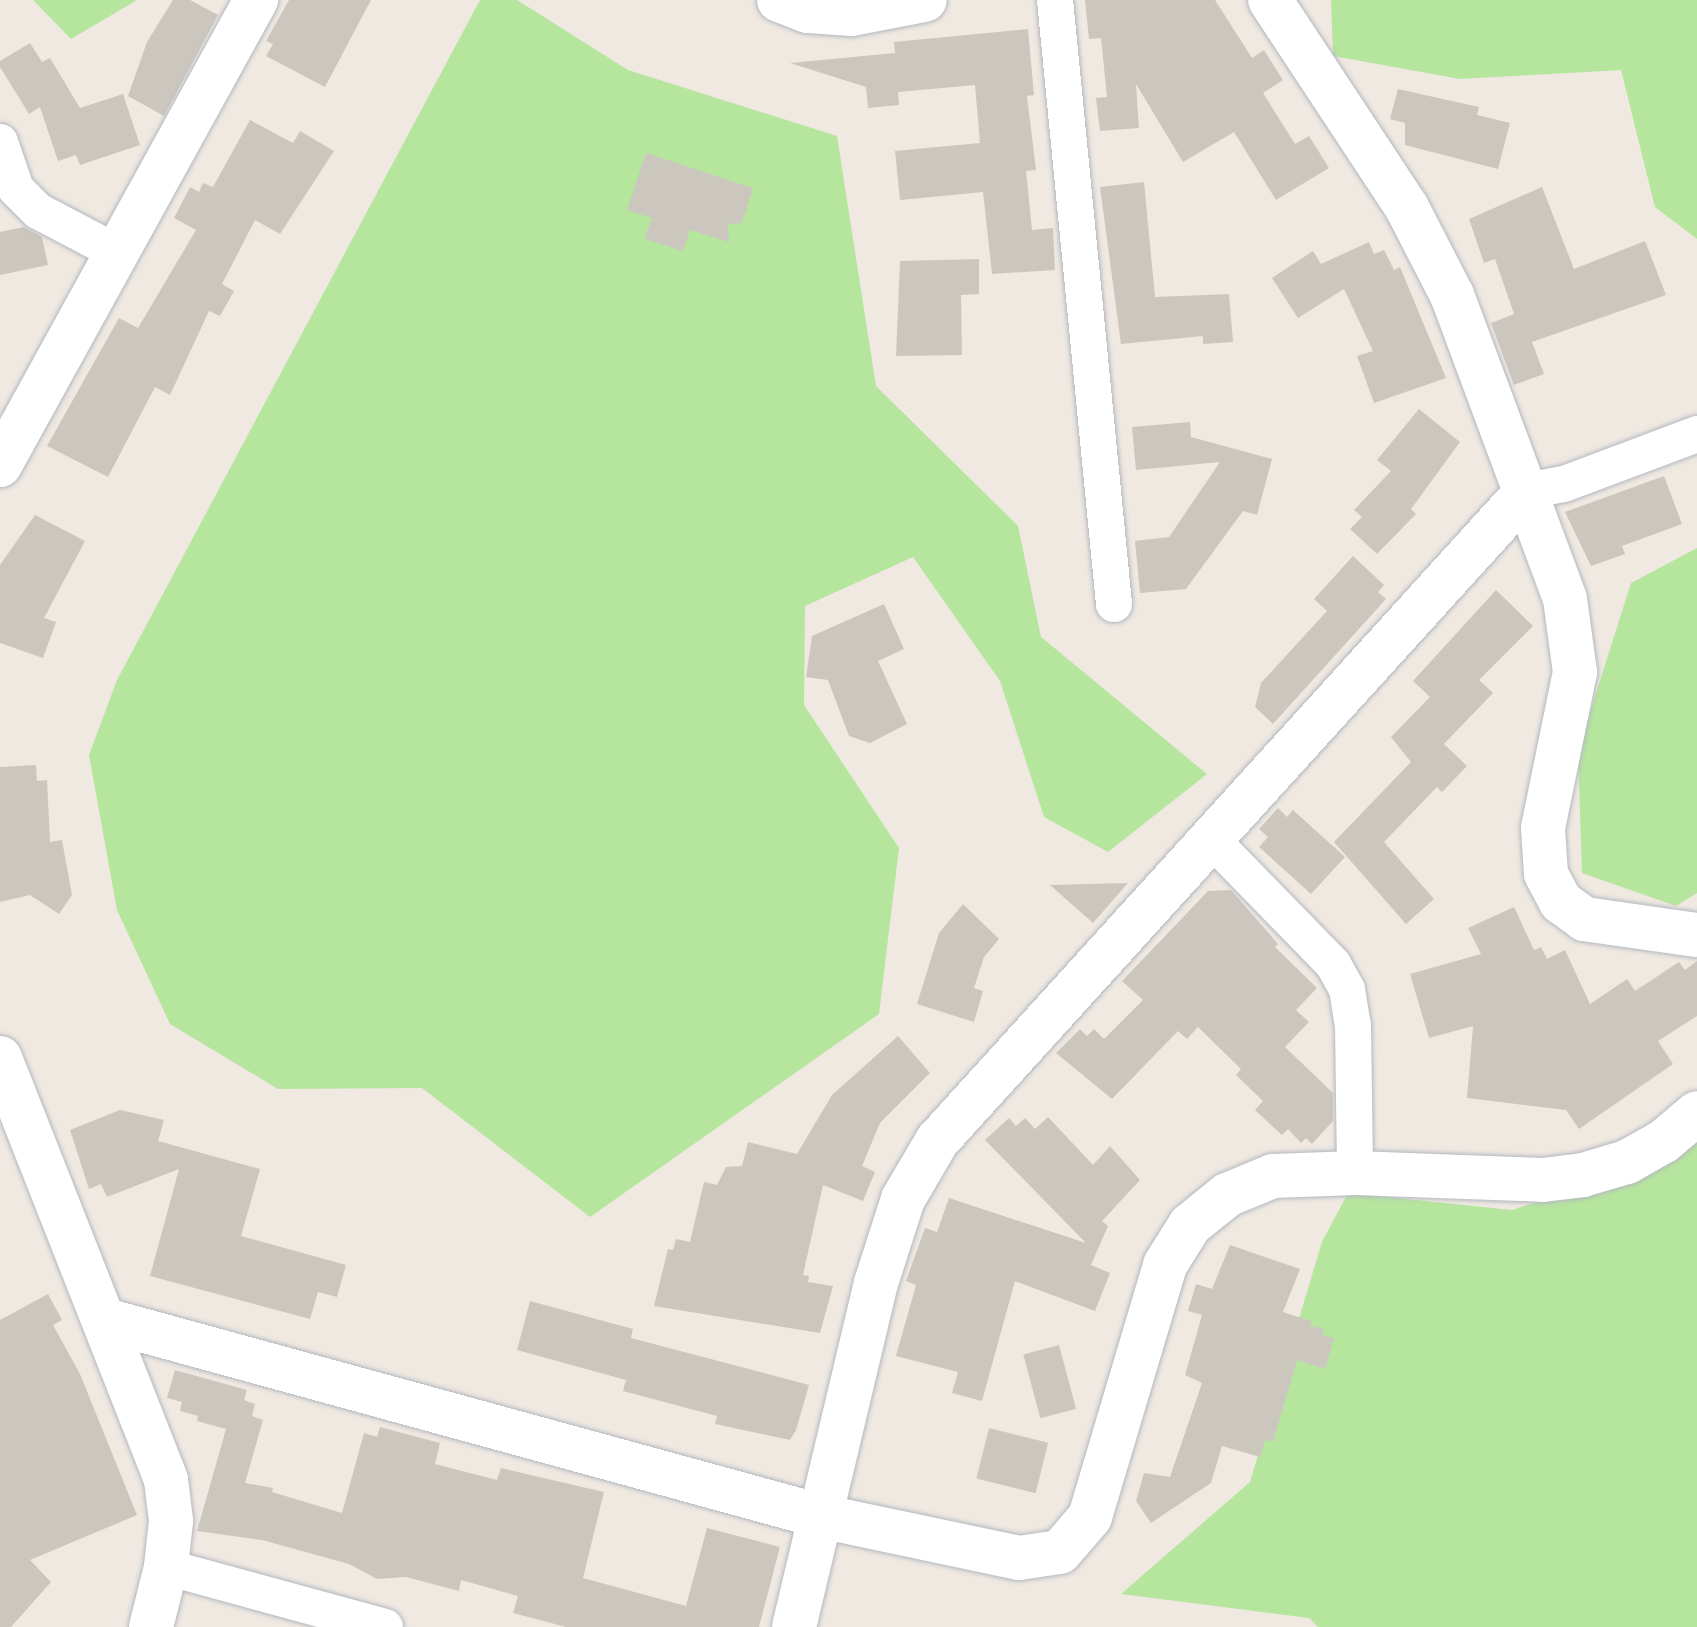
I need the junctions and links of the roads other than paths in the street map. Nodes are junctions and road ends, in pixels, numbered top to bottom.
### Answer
1 (256, 0) edge
2 (779, 0) edge
3 (925, 0) edge
4 (1055, 0) edge
5 (1270, 0) edge
6 (0, 142) edge
7 (120, 254) junction
8 (10, 420) edge
9 (1697, 434) edge
10 (0, 465) edge
11 (1527, 491) junction
12 (1114, 604) dead end
13 (1211, 839) junction
14 (1697, 935) edge
15 (0, 1058) edge
16 (1697, 1113) edge
17 (1355, 1173) junction
18 (105, 1320) junction
19 (820, 1516) junction
20 (166, 1567) junction
21 (151, 1627) edge
22 (385, 1627) edge
23 (794, 1627) edge

1 - 7 street
2 - 3 street
4 - 12 street
5 - 11 street
6 - 7 street
7 - 8 street
8 - 10 street
9 - 11 street
11 - 13 street
11 - 14 street
13 - 17 street
13 - 19 street
15 - 18 street
16 - 17 street
17 - 19 street
18 - 19 street
18 - 20 street
19 - 23 street
20 - 21 street
20 - 22 street

